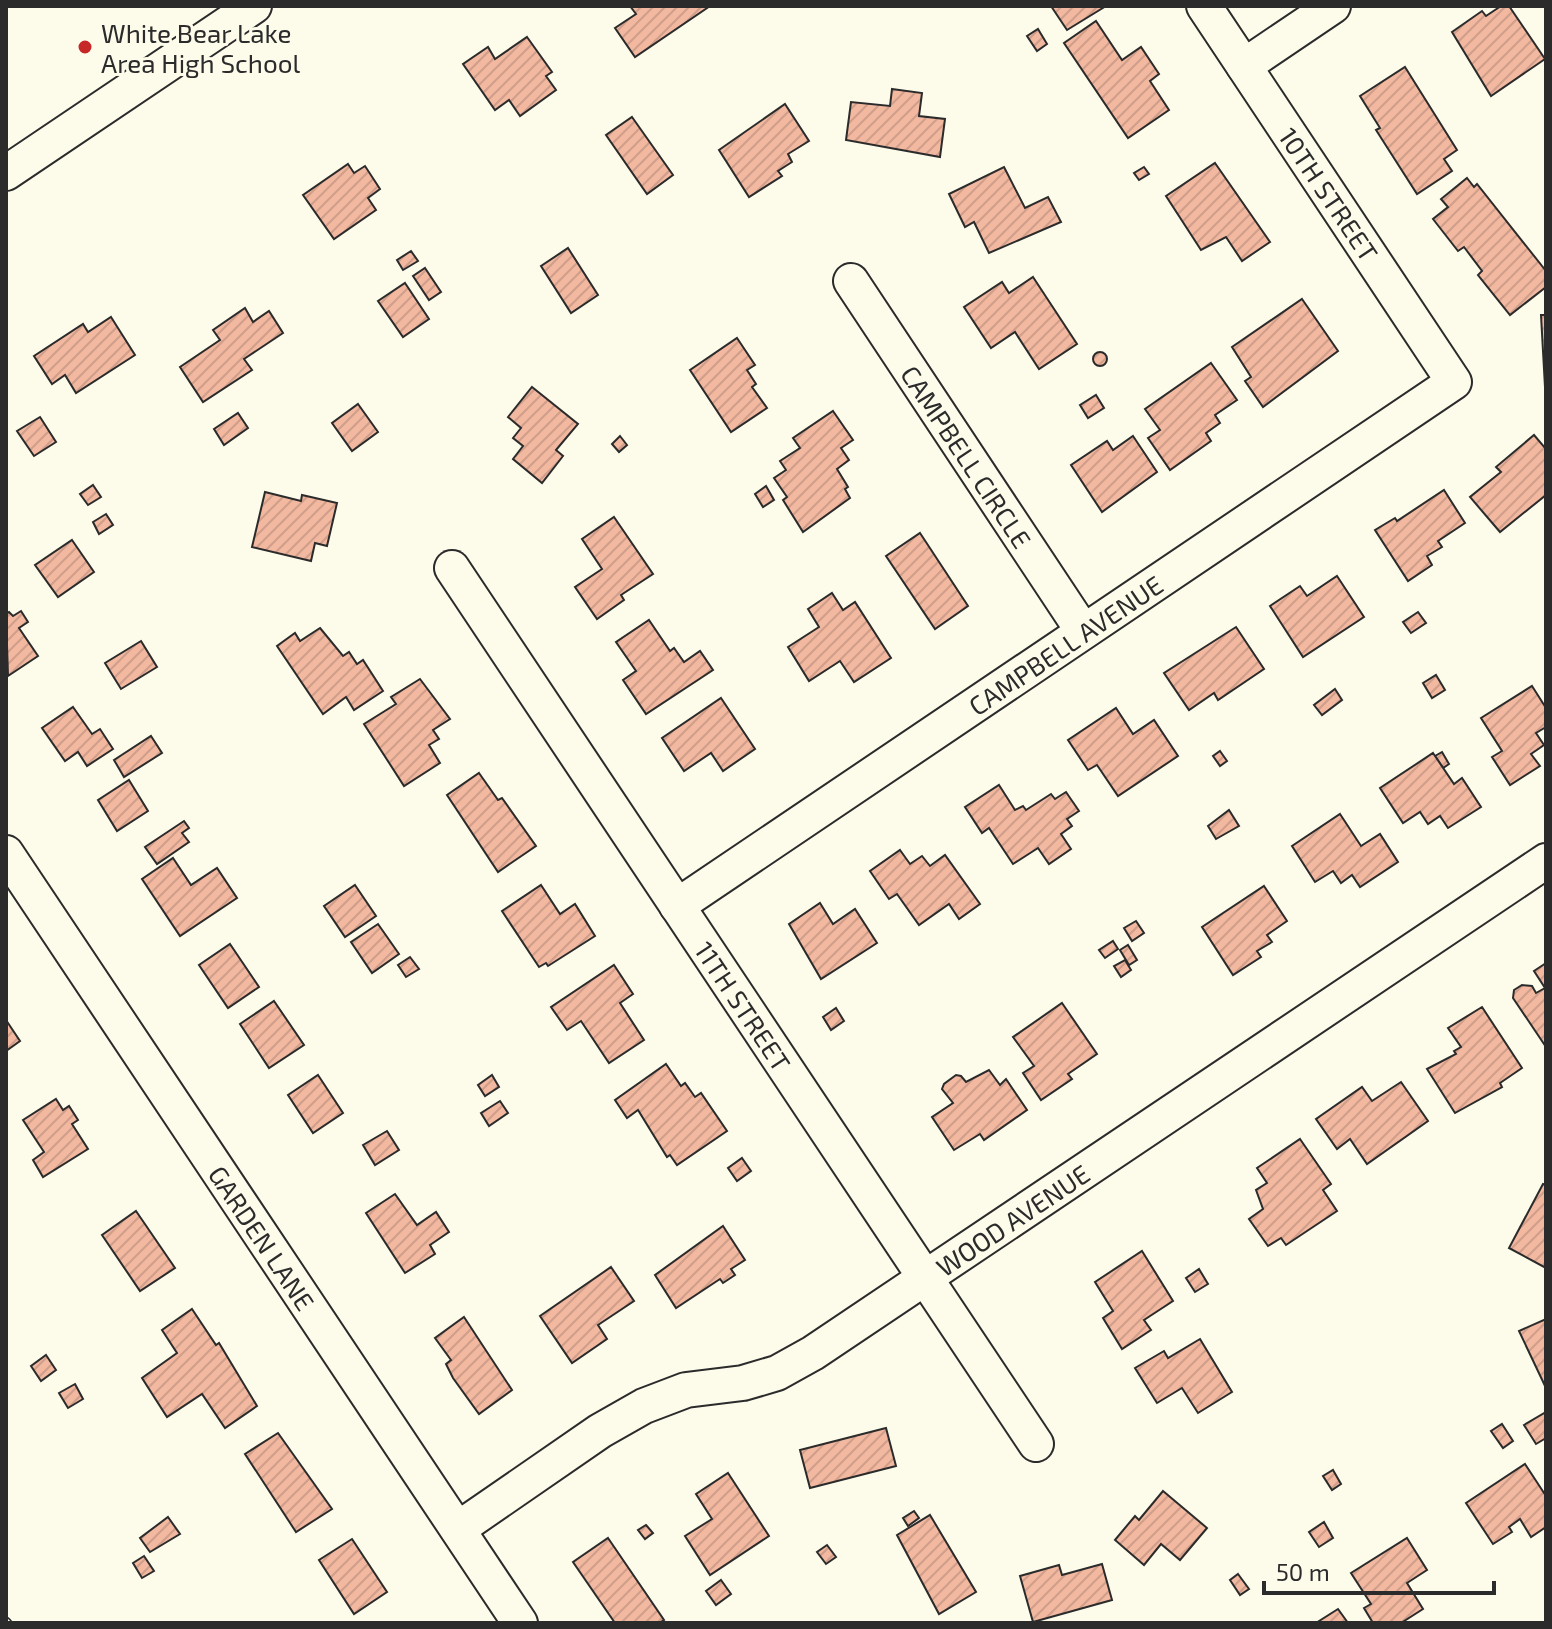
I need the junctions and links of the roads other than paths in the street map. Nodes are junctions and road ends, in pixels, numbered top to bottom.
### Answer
1 (254, 6) edge
2 (1204, 6) edge
3 (1333, 6) edge
4 (1244, 66) junction
5 (6, 173) edge
6 (851, 281) dead end
7 (1454, 382) joint
8 (452, 568) dead end
9 (1083, 631) junction
10 (6, 853) edge
11 (1546, 861) edge
12 (677, 906) junction
13 (926, 1278) junction
14 (1036, 1444) dead end
15 (458, 1529) junction
16 (520, 1623) edge

1 - 5 street
2 - 4 street, 10TH STREET
3 - 4 street
4 - 7 street, 10TH STREET
6 - 9 street, CAMPBELL CIRCLE
7 - 9 street, CAMPBELL AVENUE
8 - 12 street, 11TH STREET
9 - 12 street, CAMPBELL AVENUE
10 - 15 street, GARDEN LANE
11 - 13 street, WOOD AVENUE
12 - 13 street, 11TH STREET
13 - 14 street, 11TH STREET
13 - 15 street, WOOD AVENUE
15 - 16 street, GARDEN LANE

